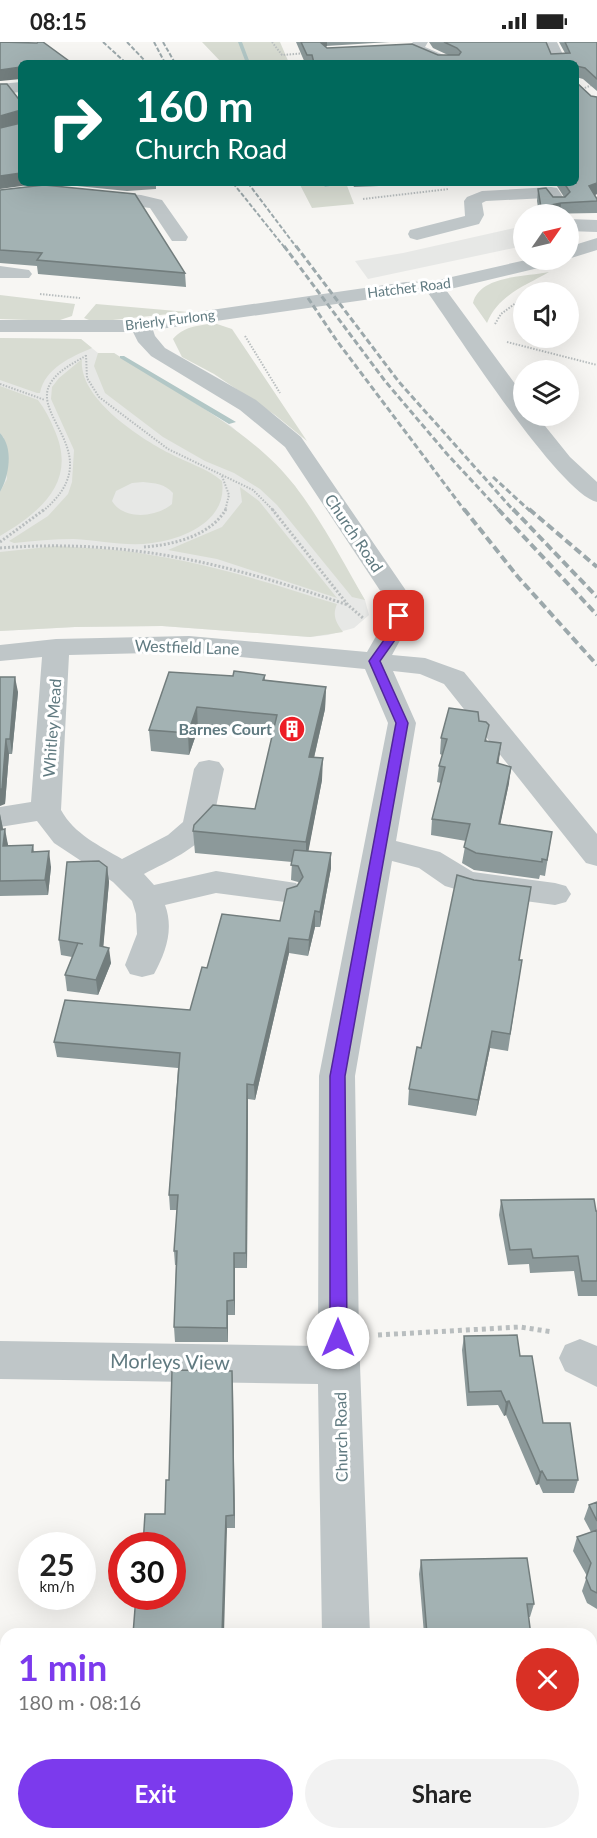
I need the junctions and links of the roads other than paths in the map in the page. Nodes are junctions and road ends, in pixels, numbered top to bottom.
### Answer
1 (549, 42) edge
2 (412, 46) edge
3 (443, 60) edge
4 (558, 60) edge
5 (18, 87) edge
6 (0, 89) edge
7 (493, 189) edge
8 (80, 195) edge
9 (558, 203) edge
10 (165, 216) junction
11 (146, 218) edge
12 (579, 225) edge
13 (597, 226) edge
14 (417, 234) dead end
15 (179, 237) dead end
16 (597, 244) edge
17 (579, 250) edge
18 (513, 268) edge
19 (0, 272) edge
20 (22, 274) dead end
21 (434, 287) junction
22 (304, 302) joint
23 (0, 326) edge
24 (142, 326) junction
25 (513, 396) edge
26 (534, 426) edge
27 (597, 495) edge
28 (56, 647) junction
29 (0, 653) edge
30 (375, 661) junction
31 (209, 769) dead end
32 (45, 810) junction
33 (0, 817) edge
34 (378, 847) junction
35 (597, 855) edge
36 (123, 872) junction
37 (285, 891) edge
38 (555, 894) dead end
39 (147, 898) junction
40 (158, 946) dead end
41 (339, 1351) junction
42 (0, 1360) edge
43 (346, 1628) edge

1 - 4 street
2 - 3 street
5 - 6 street
7 - 9 street
7 - 14 street
8 - 10 street
10 - 11 street
10 - 15 street
12 - 13 street
16 - 17 street
18 - 21 street, Hatchet Road
19 - 20 street
21 - 22 street, Hatchet Road
21 - 25 street
22 - 24 street, Brierly Furlong
23 - 24 street, Brierly Furlong
24 - 30 street, Church Road
26 - 27 street
28 - 29 street, Westfield Lane
28 - 30 street, Westfield Lane
28 - 32 street, Whitley Mead
30 - 34 street, Church Road
30 - 35 street, Westfield Lane
31 - 36 street
32 - 33 street
32 - 36 street
34 - 38 street
34 - 41 street, Church Road
36 - 39 street
37 - 39 street
39 - 40 street
41 - 42 street, Morleys View
41 - 43 street, Church Road

